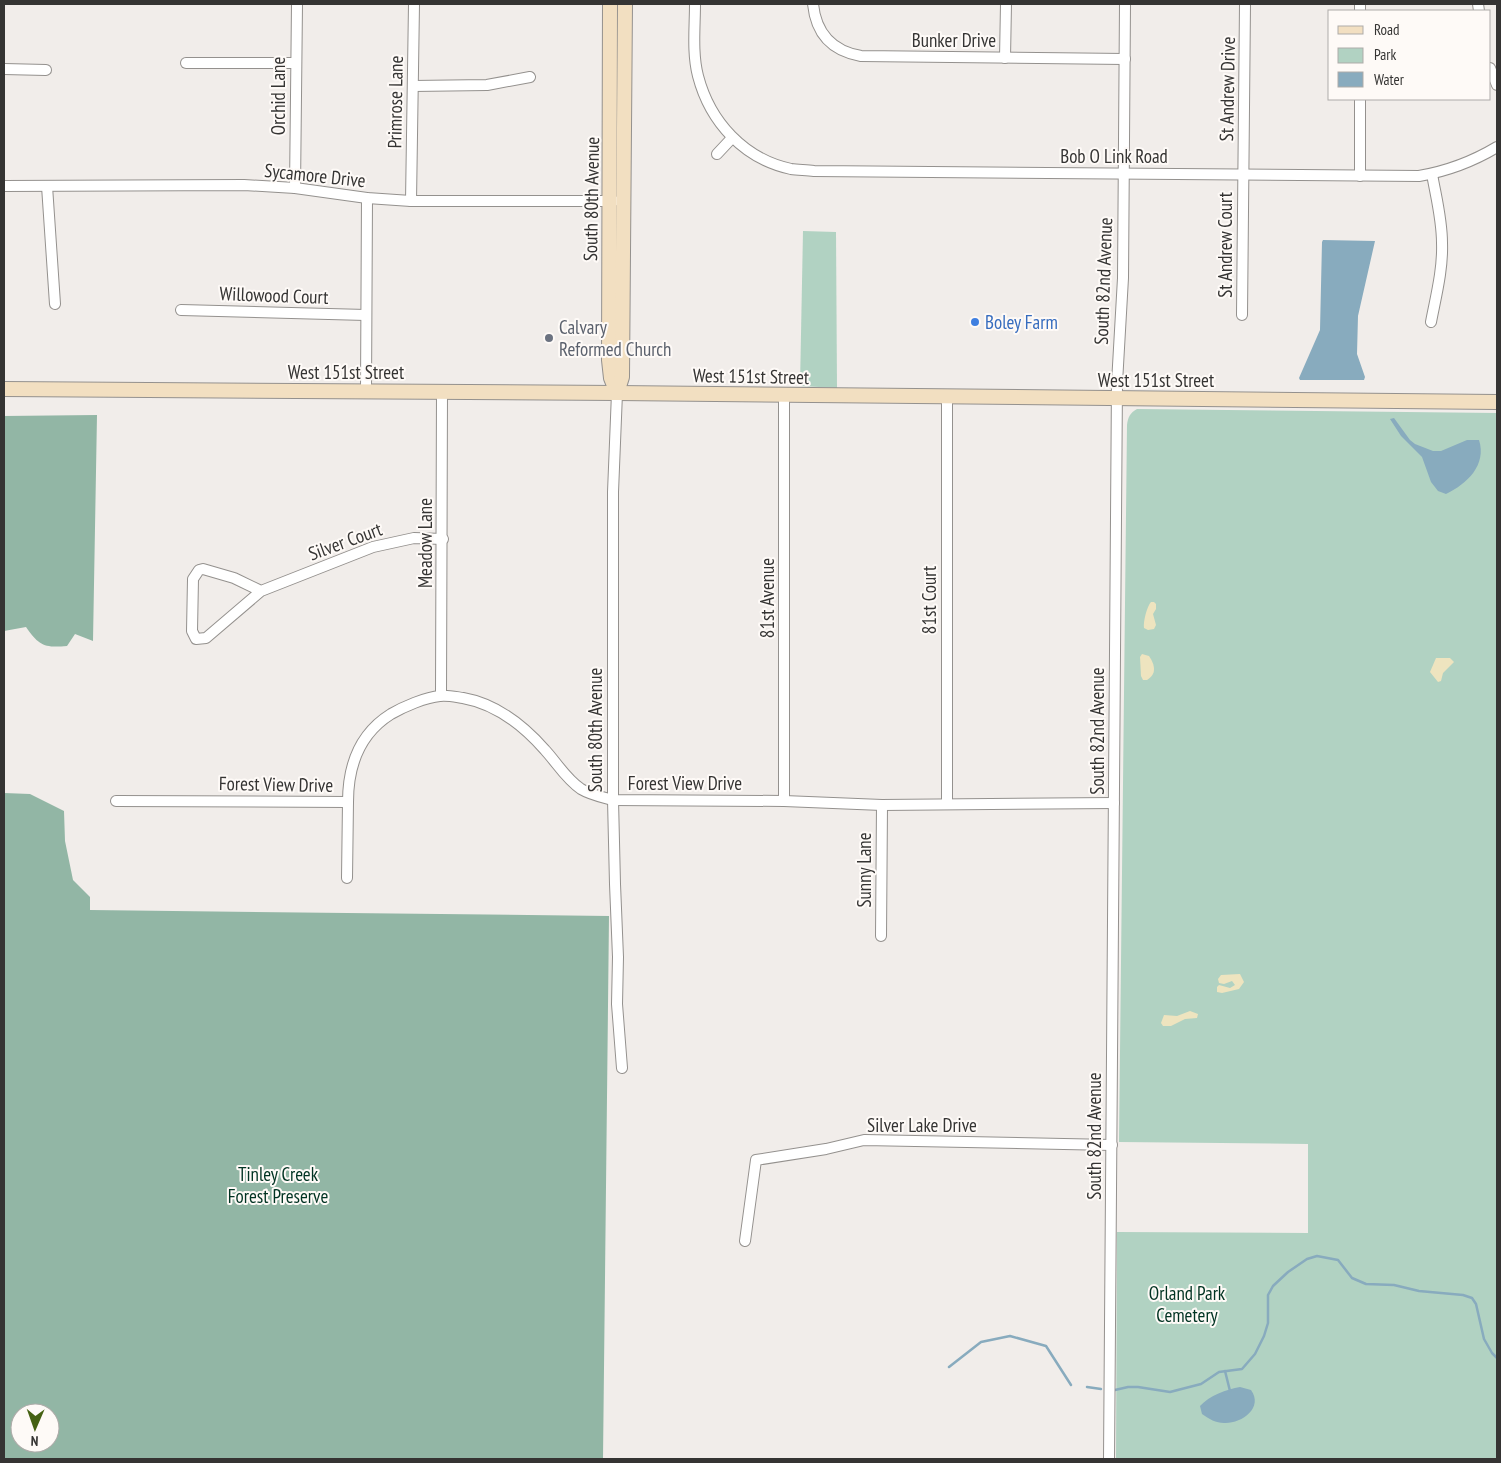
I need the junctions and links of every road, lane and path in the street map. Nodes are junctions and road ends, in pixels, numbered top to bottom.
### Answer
1 (297, 4) edge
2 (414, 4) edge
3 (610, 4) edge
4 (625, 4) edge
5 (695, 4) edge
6 (813, 4) edge
7 (1006, 4) edge
8 (1125, 4) edge
9 (1245, 4) edge
10 (1005, 58) junction
11 (1125, 59) junction
12 (186, 62) dead end
13 (296, 63) junction
14 (4, 69) edge
15 (46, 70) dead end
16 (1491, 70) edge
17 (530, 77) dead end
18 (1497, 85) edge
19 (413, 86) junction
20 (1360, 100) edge
21 (732, 138) junction
22 (1497, 147) edge
23 (717, 154) dead end
24 (1124, 174) junction
25 (1432, 174) junction
26 (1243, 175) junction
27 (1360, 176) junction
28 (4, 186) edge
29 (47, 186) junction
30 (295, 188) junction
31 (367, 198) junction
32 (411, 201) junction
33 (623, 201) junction
34 (609, 202) junction
35 (55, 304) dead end
36 (181, 310) dead end
37 (366, 314) junction
38 (1242, 315) dead end
39 (1430, 322) dead end
40 (4, 389) edge
41 (366, 391) junction
42 (442, 392) junction
43 (617, 392) junction
44 (784, 395) junction
45 (947, 397) junction
46 (1118, 398) junction
47 (1497, 402) edge
48 (443, 538) junction
49 (261, 591) junction
50 (440, 695) junction
51 (613, 800) junction
52 (116, 801) dead end
53 (784, 801) junction
54 (348, 802) junction
55 (1114, 803) junction
56 (947, 804) junction
57 (882, 805) junction
58 (347, 878) dead end
59 (881, 936) dead end
60 (622, 1068) dead end
61 (1112, 1145) junction
62 (746, 1241) dead end
63 (1109, 1459) edge

1 - 13 street, Orchid Lane
2 - 19 street, Primrose Lane
3 - 34 street, South 80th Avenue
4 - 33 street, South 80th Avenue
5 - 21 street, Bob O Link Road
6 - 10 street, Bunker Drive
7 - 10 street
8 - 11 street, South 82nd Avenue
9 - 26 street, St Andrew Drive
10 - 11 street, Bunker Drive
11 - 24 street, South 82nd Avenue
12 - 13 street
13 - 30 street, Orchid Lane
14 - 15 street
16 - 18 street
17 - 19 street
19 - 32 street, Primrose Lane
20 - 27 street
21 - 23 street
21 - 24 street, Bob O Link Road
22 - 25 street, Bob O Link Road
24 - 26 street, Bob O Link Road
24 - 46 street, South 82nd Avenue
25 - 27 street, Bob O Link Road
25 - 39 street
26 - 27 street, Bob O Link Road
26 - 38 street, St Andrew Court
28 - 29 street, Sycamore Drive
29 - 30 street, Sycamore Drive
29 - 35 street
30 - 31 street, Sycamore Drive
31 - 32 street, Sycamore Drive
31 - 37 street
32 - 34 street, Sycamore Drive
33 - 34 street, Sycamore Drive
33 - 43 street, South 80th Avenue
34 - 43 street, South 80th Avenue
36 - 37 street, Willowood Court
37 - 41 street
40 - 41 street, West 151st Street
41 - 42 street, West 151st Street
42 - 43 street, West 151st Street
42 - 48 street, Meadow Lane
43 - 44 street, West 151st Street
43 - 51 street, South 80th Avenue
44 - 45 street, West 151st Street
44 - 53 street, 81st Avenue
45 - 46 street, West 151st Street
45 - 56 street, 81st Court
46 - 47 street, West 151st Street
46 - 55 street, South 82nd Avenue
48 - 49 street, Silver Court
48 - 50 street, Meadow Lane
49 - 49 street, Silver Court
50 - 51 street, Forest View Drive
50 - 54 street, Forest View Drive
51 - 53 street, Forest View Drive
51 - 60 street, South 80th Avenue
52 - 54 street, Forest View Drive
53 - 57 street, Forest View Drive
54 - 58 street
55 - 56 street, Forest View Drive
55 - 61 street, South 82nd Avenue
56 - 57 street, Forest View Drive
57 - 59 street, Sunny Lane
61 - 62 street, Silver Lake Drive
61 - 63 street, South 82nd Avenue

